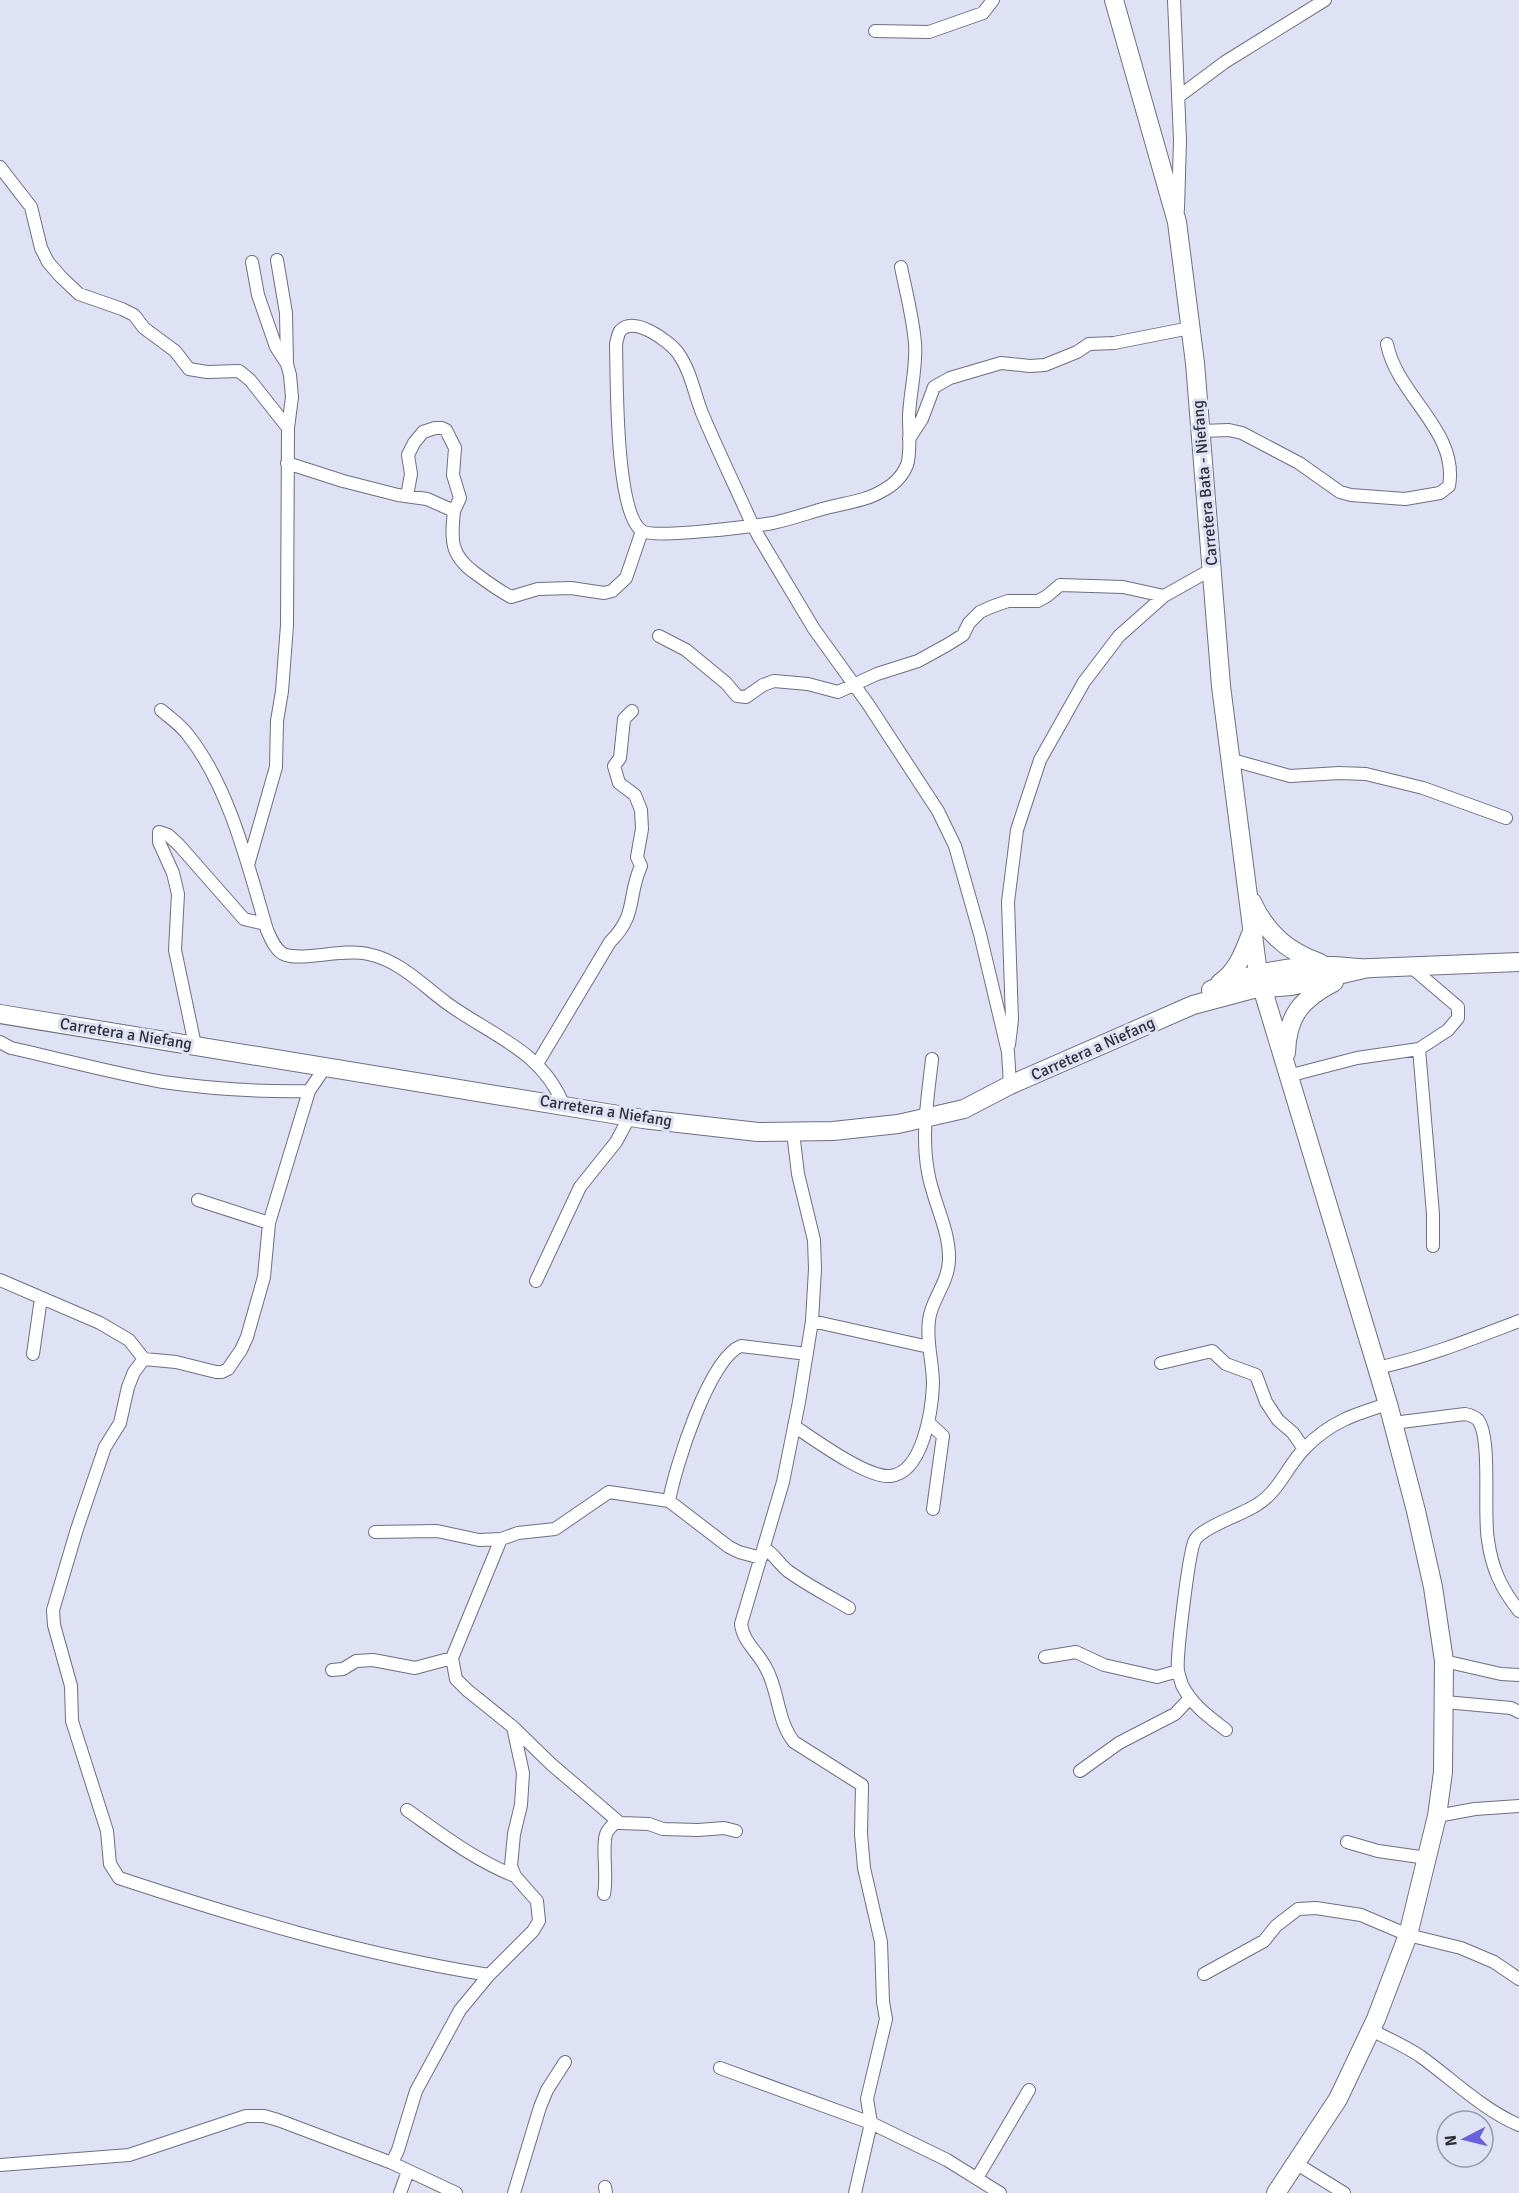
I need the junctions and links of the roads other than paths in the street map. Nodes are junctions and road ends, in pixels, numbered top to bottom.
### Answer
1 (993, 0) edge
2 (1114, 0) edge
3 (1174, 0) edge
4 (1325, 0) edge
5 (875, 31) dead end
6 (1178, 97) junction
7 (0, 168) edge
8 (1177, 222) junction
9 (278, 260) dead end
10 (252, 262) dead end
11 (901, 267) dead end
12 (1190, 328) junction
13 (1387, 344) dead end
14 (287, 364) junction
15 (288, 428) junction
16 (1201, 431) junction
17 (908, 440) junction
18 (288, 463) junction
19 (407, 496) junction
20 (454, 510) junction
21 (753, 526) junction
22 (642, 531) junction
23 (1212, 569) junction
24 (1164, 596) junction
25 (659, 636) dead end
26 (854, 685) junction
27 (161, 710) dead end
28 (632, 711) dead end
29 (1229, 759) junction
30 (1506, 818) dead end
31 (248, 865) junction
32 (1246, 886) junction
33 (265, 924) junction
34 (1252, 933) junction
35 (1519, 962) edge
36 (1328, 966) junction
37 (1410, 966) junction
38 (1360, 970) junction
39 (1260, 981) junction
40 (1237, 992) junction
41 (1200, 999) junction
42 (1269, 1011) junction
43 (0, 1014) edge
44 (0, 1042) edge
45 (195, 1045) junction
46 (1419, 1049) junction
47 (1008, 1052) junction
48 (932, 1059) dead end
49 (537, 1064) junction
50 (326, 1066) junction
51 (1287, 1071) junction
52 (1010, 1085) junction
53 (309, 1091) junction
54 (563, 1104) junction
55 (630, 1116) junction
56 (926, 1119) junction
57 (793, 1132) junction
58 (198, 1200) dead end
59 (269, 1223) junction
60 (1433, 1246) dead end
61 (0, 1280) edge
62 (536, 1281) dead end
63 (41, 1298) junction
64 (812, 1321) junction
65 (1518, 1321) edge
66 (929, 1347) junction
67 (33, 1354) dead end
68 (807, 1354) junction
69 (144, 1359) junction
70 (1161, 1364) dead end
71 (1377, 1368) junction
72 (1388, 1404) junction
73 (928, 1422) junction
74 (1393, 1423) junction
75 (794, 1426) junction
76 (1304, 1449) junction
77 (669, 1501) junction
78 (933, 1509) dead end
79 (375, 1532) dead end
80 (501, 1539) junction
81 (762, 1553) junction
82 (849, 1608) dead end
83 (1519, 1611) edge
84 (1045, 1657) dead end
85 (452, 1658) junction
86 (1444, 1661) junction
87 (332, 1670) dead end
88 (1178, 1671) junction
89 (1519, 1675) edge
90 (1190, 1698) junction
91 (1445, 1702) junction
92 (1519, 1712) edge
93 (513, 1727) junction
94 (1226, 1730) dead end
95 (1080, 1771) dead end
96 (1519, 1806) edge
97 (407, 1810) dead end
98 (1437, 1816) junction
99 (617, 1821) junction
100 (736, 1831) dead end
101 (1347, 1842) dead end
102 (1427, 1858) junction
103 (516, 1876) junction
104 (604, 1894) dead end
105 (1408, 1935) junction
106 (489, 1974) junction
107 (1204, 1974) dead end
108 (1519, 1979) edge
109 (1371, 2030) junction
110 (565, 2062) dead end
111 (720, 2068) dead end
112 (1029, 2090) dead end
113 (871, 2123) junction
114 (1519, 2125) edge
115 (392, 2163) junction
116 (1297, 2164) junction
117 (0, 2165) edge
118 (408, 2171) junction
119 (977, 2178) junction
120 (400, 2193) edge
121 (456, 2193) edge
122 (514, 2193) edge
123 (855, 2193) edge
124 (1000, 2193) edge
125 (1276, 2193) edge
126 (1344, 2193) edge

1 - 5 street
2 - 8 main road, Carretera Bata - Niefang
3 - 6 street
4 - 6 street
6 - 8 street
7 - 15 street
8 - 12 main road, Carretera Bata - Niefang
9 - 14 street
10 - 14 street
11 - 17 street
12 - 16 main road, Carretera Bata - Niefang
12 - 17 street
13 - 16 street
14 - 15 street
15 - 18 street
16 - 23 main road, Carretera Bata - Niefang
17 - 21 street
18 - 19 street
18 - 31 street
19 - 20 street
19 - 20 street
20 - 22 street
21 - 22 street
21 - 22 street
21 - 26 street
23 - 24 street
23 - 29 main road, Carretera Bata - Niefang
24 - 26 street
24 - 47 street
25 - 26 street
26 - 47 street
27 - 31 street
28 - 49 street
29 - 30 street
29 - 32 main road, Carretera Bata - Niefang
31 - 33 street
32 - 34 main road, Carretera Bata - Niefang
32 - 36 main road
33 - 45 street
33 - 49 street
34 - 39 main road, Carretera Bata - Niefang
34 - 41 main road
35 - 37 main road
36 - 38 main road
36 - 39 main road
37 - 38 main road
37 - 46 street
38 - 39 main road
38 - 51 main road
39 - 40 main road
39 - 41 main road
39 - 42 main road, Carretera Bata - Niefang
40 - 41 main road
40 - 42 main road
41 - 52 main road, Carretera a Niefang
42 - 51 main road, Carretera Bata - Niefang
43 - 45 main road, Carretera a Niefang
44 - 53 street
45 - 50 main road, Carretera a Niefang
46 - 51 street
46 - 60 street
47 - 52 street
48 - 56 street
49 - 54 street
50 - 53 street
50 - 54 main road, Carretera a Niefang
51 - 71 main road, Carretera Bata - Niefang
52 - 56 main road, Carretera a Niefang
53 - 59 street
54 - 55 main road, Carretera a Niefang
55 - 57 main road, Carretera a Niefang
55 - 62 street
56 - 57 main road, Carretera a Niefang
56 - 66 street
57 - 64 street
58 - 59 street
59 - 69 street
61 - 63 street
63 - 67 street
63 - 69 street
64 - 66 street
64 - 68 street
65 - 71 street
66 - 73 street
68 - 75 street
68 - 77 street
69 - 106 street
70 - 76 street
71 - 72 main road, Carretera Bata - Niefang
72 - 74 main road, Carretera Bata - Niefang
72 - 76 street
73 - 75 street
73 - 78 street
74 - 83 street
74 - 86 main road, Carretera Bata - Niefang
75 - 81 street
76 - 88 street
77 - 80 street
77 - 81 street
79 - 80 street
80 - 85 street
81 - 82 street
81 - 113 street
84 - 88 street
85 - 87 street
85 - 93 street
86 - 89 street
86 - 91 main road, Carretera Bata - Niefang
88 - 90 street
90 - 94 street
90 - 95 street
91 - 92 street
91 - 98 main road, Carretera Bata - Niefang
93 - 99 street
93 - 103 street
96 - 98 street
97 - 103 street
98 - 102 main road, Carretera Bata - Niefang
99 - 100 street
99 - 104 street
101 - 102 street
102 - 105 main road, Carretera Bata - Niefang
103 - 106 street
105 - 107 street
105 - 108 street
105 - 109 main road, Carretera Bata - Niefang
106 - 115 street
109 - 114 street
109 - 116 main road, Carretera Bata - Niefang
110 - 122 street
111 - 113 street
112 - 119 street
113 - 119 street
113 - 123 street
115 - 117 street
115 - 118 street
116 - 125 main road, Carretera Bata - Niefang
116 - 126 street
118 - 120 street
118 - 121 street
119 - 124 street

